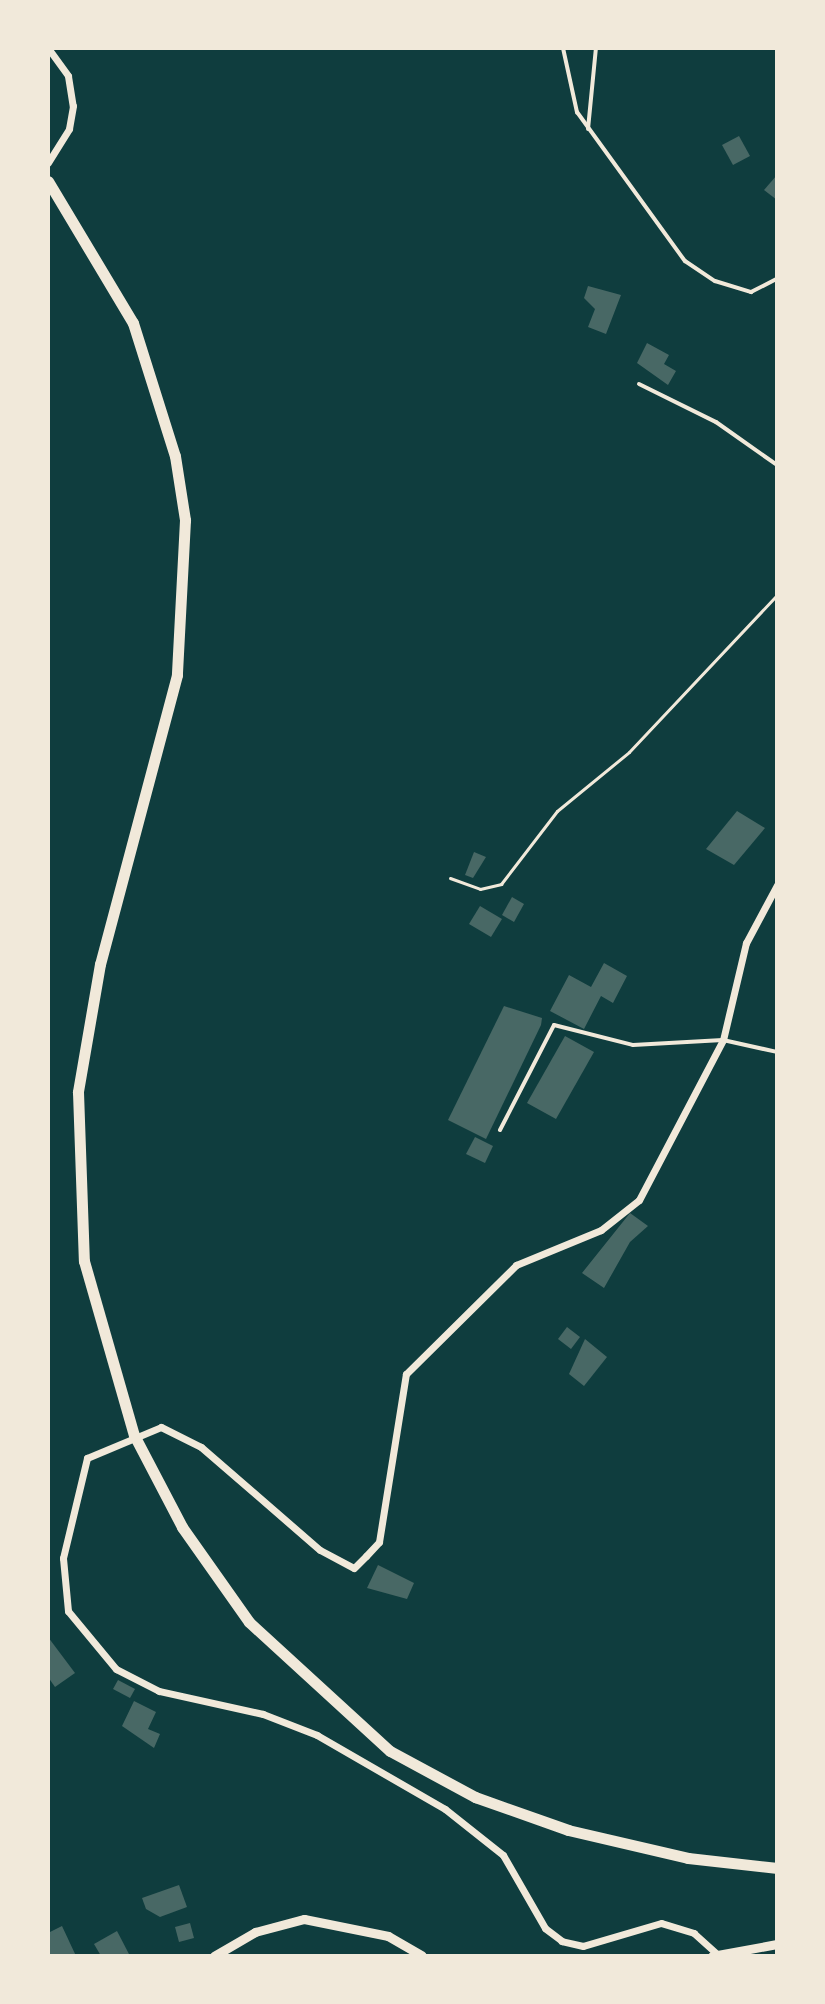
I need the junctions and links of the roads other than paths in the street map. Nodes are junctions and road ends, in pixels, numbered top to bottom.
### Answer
1 (48, 48) edge
2 (563, 48) edge
3 (596, 48) edge
4 (588, 130) junction
5 (48, 163) edge
6 (48, 181) edge
7 (777, 279) edge
8 (639, 384) dead end
9 (777, 465) edge
10 (777, 885) edge
11 (723, 1040) junction
12 (777, 1052) edge
13 (500, 1130) dead end
14 (134, 1435) junction
15 (777, 1868) edge
16 (777, 1944) edge
17 (714, 1955) edge
18 (214, 1956) edge
19 (422, 1956) edge

1 - 5 street
2 - 4 lane
3 - 4 lane
4 - 7 lane
6 - 14 main road
8 - 9 lane
10 - 11 street
11 - 12 lane
11 - 13 lane
11 - 14 street
14 - 15 main road
14 - 17 street
16 - 17 street
18 - 19 street

